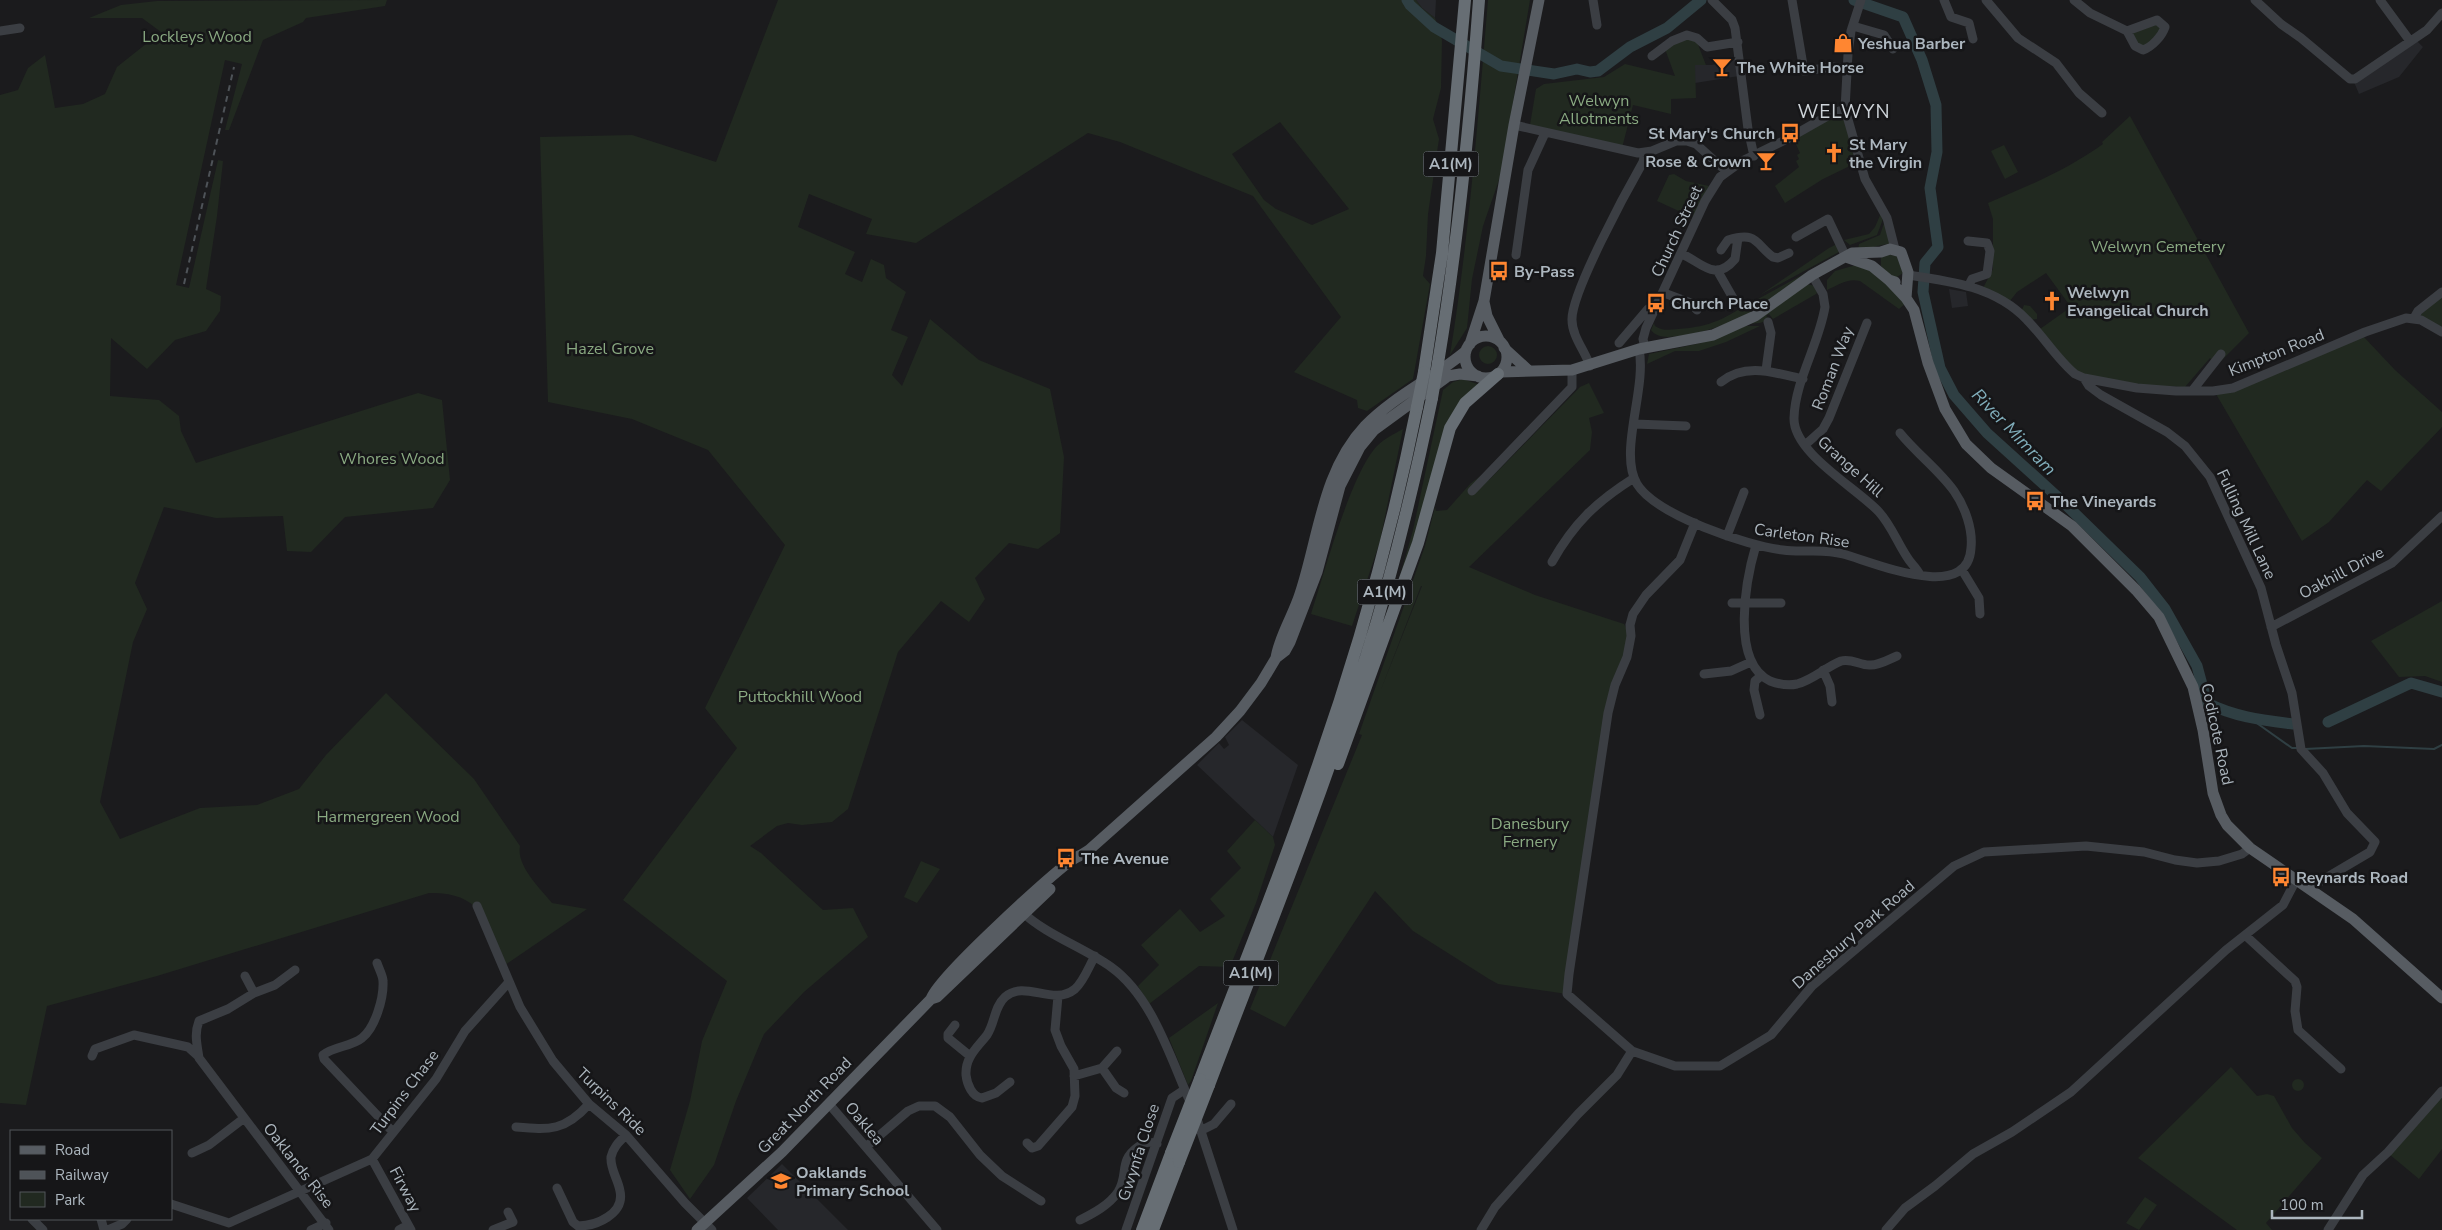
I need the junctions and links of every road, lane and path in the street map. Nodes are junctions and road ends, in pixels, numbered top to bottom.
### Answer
1 (1465, 0) edge
2 (1479, 0) edge
3 (1539, 0) edge
4 (1592, 0) edge
5 (1712, 0) edge
6 (1792, 0) edge
7 (1944, 0) edge
8 (1986, 0) edge
9 (2074, 0) edge
10 (2255, 0) edge
11 (2380, 0) edge
12 (1860, 4) edge
13 (2442, 13) edge
14 (1597, 25) dead end
15 (1853, 26) junction
16 (20, 28) dead end
17 (0, 31) edge
18 (2128, 31) dead end
19 (1972, 39) dead end
20 (2410, 41) junction
21 (1738, 42) junction
22 (1893, 49) dead end
23 (1652, 56) dead end
24 (1846, 68) junction
25 (1846, 109) junction
26 (2102, 113) dead end
27 (1514, 125) junction
28 (1545, 132) junction
29 (1644, 153) junction
30 (1754, 156) junction
31 (1726, 172) junction
32 (1738, 238) junction
33 (1796, 238) dead end
34 (1968, 241) dead end
35 (1895, 249) junction
36 (1721, 250) dead end
37 (1881, 252) junction
38 (1789, 253) dead end
39 (1682, 254) junction
40 (1516, 255) dead end
41 (1846, 257) junction
42 (1877, 269) junction
43 (1717, 270) junction
44 (1812, 275) junction
45 (1911, 276) junction
46 (1889, 280) junction
47 (1969, 285) junction
48 (2442, 292) edge
49 (1664, 293) junction
50 (1733, 298) dead end
51 (1906, 298) junction
52 (1484, 301) junction
53 (1648, 309) dead end
54 (1697, 310) dead end
55 (2414, 318) junction
56 (1645, 319) junction
57 (1768, 322) dead end
58 (1866, 323) dead end
59 (2442, 332) edge
60 (1619, 343) dead end
61 (1501, 344) junction
62 (1468, 347) junction
63 (1642, 349) junction
64 (2221, 354) dead end
65 (1590, 366) junction
66 (1528, 370) junction
67 (1572, 370) junction
68 (1766, 370) junction
69 (1499, 373) junction
70 (1478, 376) junction
71 (2084, 378) junction
72 (1803, 379) junction
73 (1721, 382) dead end
74 (2192, 391) junction
75 (1634, 424) junction
76 (1686, 426) dead end
77 (1900, 433) dead end
78 (1805, 445) junction
79 (1634, 478) junction
80 (1472, 491) dead end
81 (1744, 492) dead end
82 (2442, 516) edge
83 (1694, 523) junction
84 (1727, 536) junction
85 (1756, 545) junction
86 (1908, 560) junction
87 (1552, 562) dead end
88 (1962, 570) junction
89 (1900, 571) junction
90 (1920, 575) junction
91 (1732, 603) dead end
92 (1745, 603) junction
93 (1781, 603) dead end
94 (1980, 614) dead end
95 (2271, 626) junction
96 (1897, 656) dead end
97 (1276, 658) junction
98 (1751, 662) junction
99 (1823, 670) junction
100 (1704, 674) dead end
101 (1760, 676) junction
102 (1832, 702) dead end
103 (1760, 715) dead end
104 (2250, 848) junction
105 (1294, 861) junction
106 (2296, 880) junction
107 (2309, 888) junction
108 (477, 906) dead end
109 (1021, 910) junction
110 (2246, 936) junction
111 (1095, 956) junction
112 (377, 963) dead end
113 (295, 970) dead end
114 (245, 976) dead end
115 (509, 982) junction
116 (254, 993) junction
117 (1058, 996) junction
118 (2442, 998) edge
119 (955, 1025) dead end
120 (1118, 1051) dead end
121 (1632, 1051) junction
122 (92, 1056) dead end
123 (970, 1056) junction
124 (199, 1058) junction
125 (1102, 1068) junction
126 (2341, 1069) dead end
127 (1074, 1076) junction
128 (1010, 1082) dead end
129 (1204, 1082) junction
130 (1184, 1090) junction
131 (2442, 1091) edge
132 (1124, 1093) dead end
133 (590, 1104) junction
134 (829, 1104) junction
135 (1231, 1104) dead end
136 (243, 1119) junction
137 (516, 1127) dead end
138 (1200, 1131) junction
139 (393, 1132) junction
140 (626, 1135) junction
141 (1027, 1142) dead end
142 (1157, 1144) junction
143 (866, 1147) junction
144 (192, 1153) dead end
145 (1175, 1158) junction
146 (372, 1159) junction
147 (557, 1188) dead end
148 (302, 1191) junction
149 (1042, 1201) dead end
150 (172, 1204) edge
151 (508, 1212) dead end
152 (33, 1220) edge
153 (126, 1220) edge
154 (1080, 1220) dead end
155 (328, 1226) edge
156 (410, 1228) edge
157 (705, 1228) edge
158 (43, 1230) edge
159 (108, 1230) edge
160 (311, 1230) edge
161 (399, 1230) edge
162 (493, 1230) edge
163 (937, 1230) edge
164 (1126, 1230) edge
165 (1142, 1230) edge
166 (1153, 1230) edge
167 (1233, 1230) edge
168 (1481, 1230) edge
169 (1886, 1230) edge
170 (2328, 1230) edge

1 - 129 highway, A1(M), bridge
2 - 105 highway, A1(M), bridge
3 - 27 main road
4 - 14 street
5 - 21 street
6 - 24 street
7 - 19 street
8 - 26 street
9 - 18 street
10 - 20 street
11 - 20 street
12 - 15 street
13 - 20 street
15 - 22 street
15 - 24 street
16 - 17 street
21 - 23 street
21 - 30 street
24 - 25 street
25 - 30 street, Church Street
25 - 35 street
27 - 28 street
27 - 52 main road
28 - 29 street
28 - 40 street
29 - 31 street
29 - 65 street
30 - 31 street, Church Street
31 - 39 street, Church Street
32 - 36 street
32 - 38 street
32 - 43 street
33 - 41 street
34 - 47 street
35 - 37 main road
35 - 45 main road
37 - 41 main road
37 - 42 main road
39 - 43 street
39 - 49 street, Church Street
41 - 42 main road
41 - 44 main road
42 - 46 main road
43 - 50 street
44 - 63 main road
44 - 72 street, Grange Hill
45 - 46 main road
45 - 47 street, Fulling Mill Lane
45 - 51 main road
46 - 51 main road, Codicote Road
47 - 71 street, Fulling Mill Lane
48 - 55 street
49 - 54 street
49 - 56 street, Church Street
51 - 104 main road, Codicote Road
52 - 61 main road
52 - 62 main road
53 - 56 street
55 - 59 street
55 - 74 street, Kimpton Road
56 - 60 street
56 - 63 street, Church Street
57 - 68 street
58 - 78 street, Roman Way
61 - 62 main road
61 - 66 main road
61 - 69 main road
62 - 70 main road
62 - 97 main road
63 - 65 main road
63 - 75 street
64 - 74 street
65 - 67 main road
66 - 67 main road
66 - 69 main road
67 - 80 street
68 - 72 street
68 - 73 street
69 - 70 main road
69 - 105 highway
70 - 97 main road
71 - 74 street, Kimpton Road
71 - 95 street, Fulling Mill Lane
72 - 78 street, Grange Hill
75 - 76 street
75 - 79 street
77 - 88 street
78 - 86 street, Grange Hill
79 - 83 street, Carleton Rise
79 - 87 street
81 - 84 street
82 - 95 street, Oakhill Drive
83 - 84 street, Carleton Rise
83 - 121 street, Danesbury Park Road
84 - 85 street, Carleton Rise
85 - 89 street, Carleton Rise
85 - 92 street
86 - 89 street
86 - 90 street, Grange Hill
88 - 90 street, Carleton Rise
88 - 94 street
89 - 90 street, Carleton Rise
91 - 92 street
92 - 93 street
92 - 98 street
95 - 107 street, Fulling Mill Lane
96 - 99 street
97 - 109 main road, Great North Road
98 - 100 street
98 - 101 street
99 - 101 street
99 - 102 street
101 - 103 street
104 - 106 main road, Codicote Road
104 - 121 street, Danesbury Park Road
105 - 129 highway, A1(M)
106 - 107 main road, Codicote Road
106 - 110 street
107 - 118 main road, Codicote Road
108 - 115 street, Turpins Ride
109 - 111 street
109 - 134 main road, Great North Road
110 - 126 street
110 - 169 street
111 - 117 street
111 - 130 street
112 - 139 street
113 - 116 street, Oaklands Rise
114 - 116 street
115 - 133 street, Turpins Ride
115 - 139 street, Turpins Chase
116 - 124 street, Oaklands Rise
117 - 123 street
117 - 127 street
119 - 123 street
120 - 125 street
121 - 168 street
122 - 124 street
123 - 128 street
124 - 136 street, Oaklands Rise
125 - 127 street
125 - 132 street
127 - 141 street
129 - 145 highway, A1(M), bridge
130 - 138 street
130 - 142 street, Gwynfa Close
131 - 170 street
133 - 137 street
133 - 140 street, Turpins Ride
134 - 143 street, Oaklea
134 - 157 main road, Great North Road
135 - 138 street
136 - 144 street, Oaklands Rise
136 - 148 street, Oaklands Rise
138 - 167 street
139 - 146 street, Turpins Chase
140 - 147 street
140 - 157 street, Turpins Ride
142 - 154 street
142 - 164 street, Gwynfa Close
143 - 149 street
143 - 163 street, Oaklea
145 - 165 highway, A1(M)
145 - 166 highway, A1(M)
146 - 148 street, Turpins Chase
146 - 156 street, Firway
148 - 150 street, Turpins Chase
148 - 155 street, Oaklands Rise
151 - 162 street
152 - 158 street
153 - 159 street
155 - 160 street
156 - 161 street, Firway

